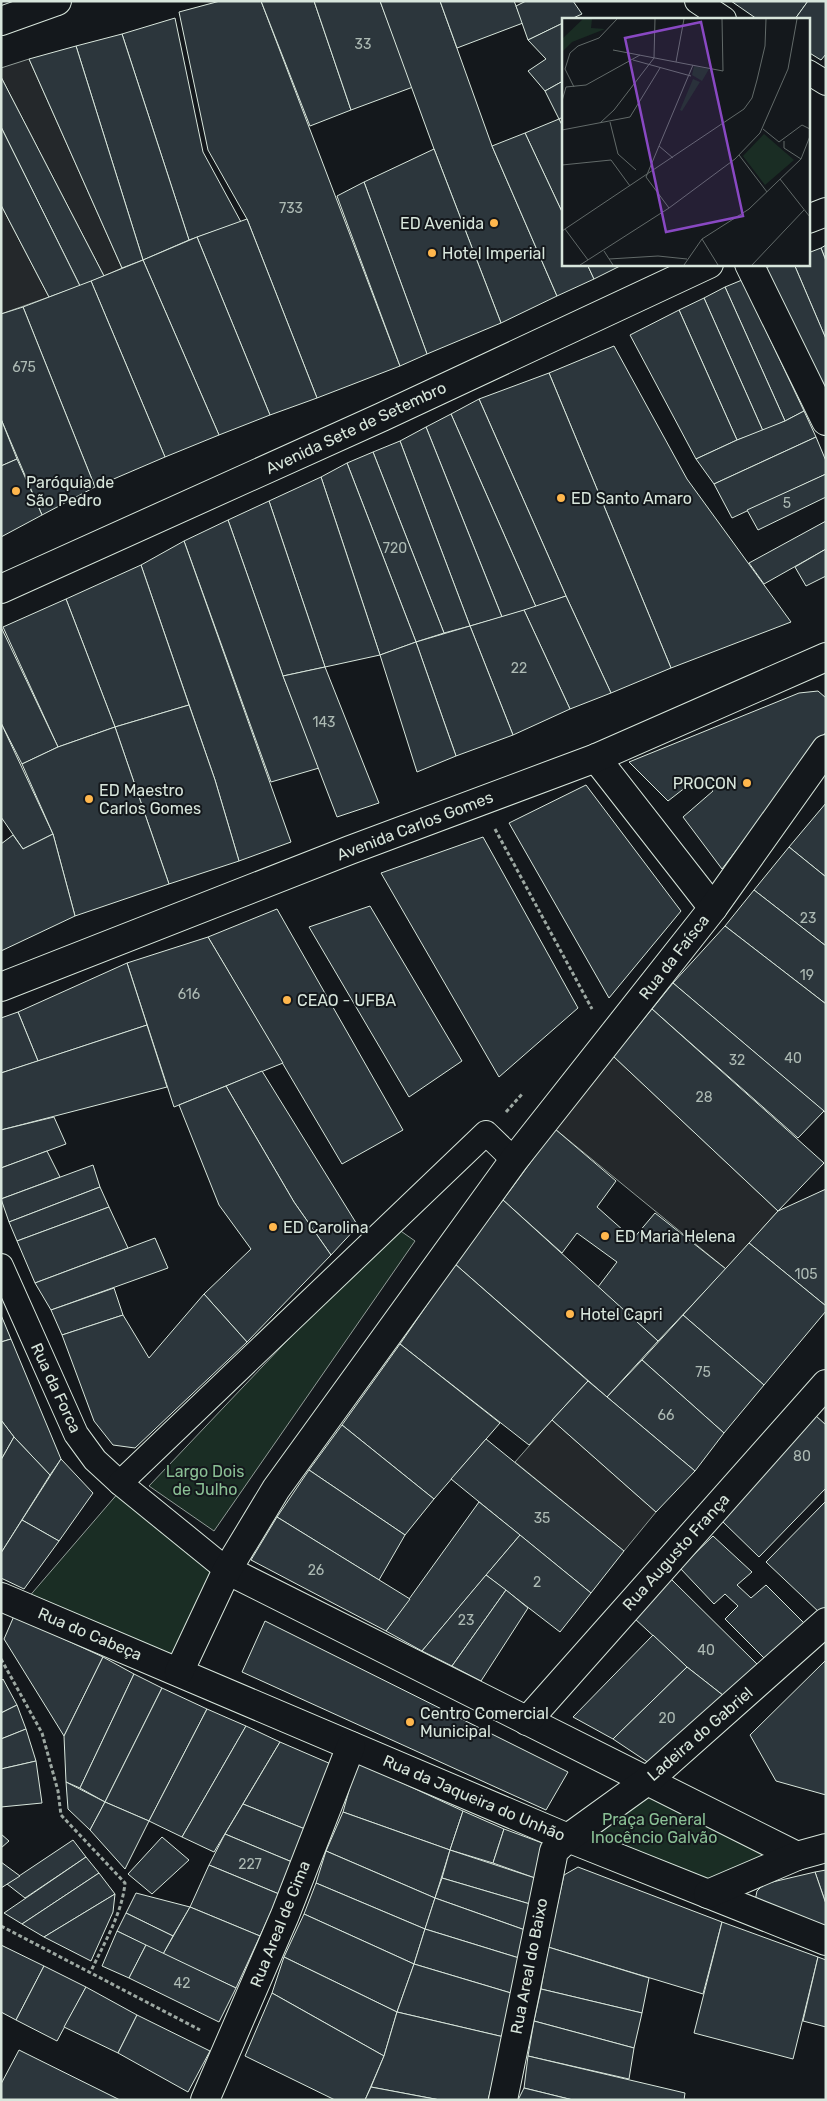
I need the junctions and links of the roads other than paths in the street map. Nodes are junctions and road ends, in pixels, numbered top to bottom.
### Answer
1 (57, 1) edge
2 (697, 1) edge
3 (722, 18) edge
4 (1, 22) edge
5 (810, 73) edge
6 (826, 83) edge
7 (826, 212) edge
8 (810, 218) edge
9 (707, 265) edge
10 (749, 265) edge
11 (826, 421) edge
12 (1, 589) edge
13 (826, 657) edge
14 (826, 749) edge
15 (596, 758) junction
16 (713, 908) junction
17 (1, 987) edge
18 (514, 1160) junction
19 (1, 1266) edge
20 (826, 1384) edge
21 (120, 1483) junction
22 (227, 1570) junction
23 (1, 1596) edge
24 (826, 1622) edge
25 (179, 1672) junction
26 (527, 1721) junction
27 (351, 1746) junction
28 (647, 1781) junction
29 (568, 1838) junction
30 (826, 1848) edge
31 (797, 1856) junction
32 (708, 1894) junction
33 (826, 1941) edge
34 (205, 2100) edge
35 (502, 2100) edge

1 - 4 street
2 - 3 street
5 - 6 street
7 - 8 street
9 - 12 street, Avenida Sete de Setembro
10 - 11 street
13 - 15 street, Avenida Carlos Gomes
14 - 16 street, Rua da Faísca
15 - 16 street
15 - 17 street, Avenida Carlos Gomes
16 - 18 street, Rua da Faísca
18 - 21 street
18 - 22 street
19 - 21 street, Rua da Forca
20 - 26 street, Rua Augusto França
21 - 22 street, Rua da Forca
22 - 25 street
22 - 26 street
23 - 25 street, Rua do Cabeça
24 - 28 street, Ladeira do Gabriel
25 - 27 street, Rua da Jaqueira do Unhão
26 - 28 street
27 - 29 street, Rua da Jaqueira do Unhão
27 - 34 street, Rua Areal de Cima
28 - 29 street, Ladeira do Gabriel
28 - 31 street
29 - 32 street, Rua da Jaqueira do Unhão
29 - 35 street, Rua Areal do Baixo
30 - 31 street
31 - 32 street
32 - 33 street, Rua da Jaqueira do Unhão

